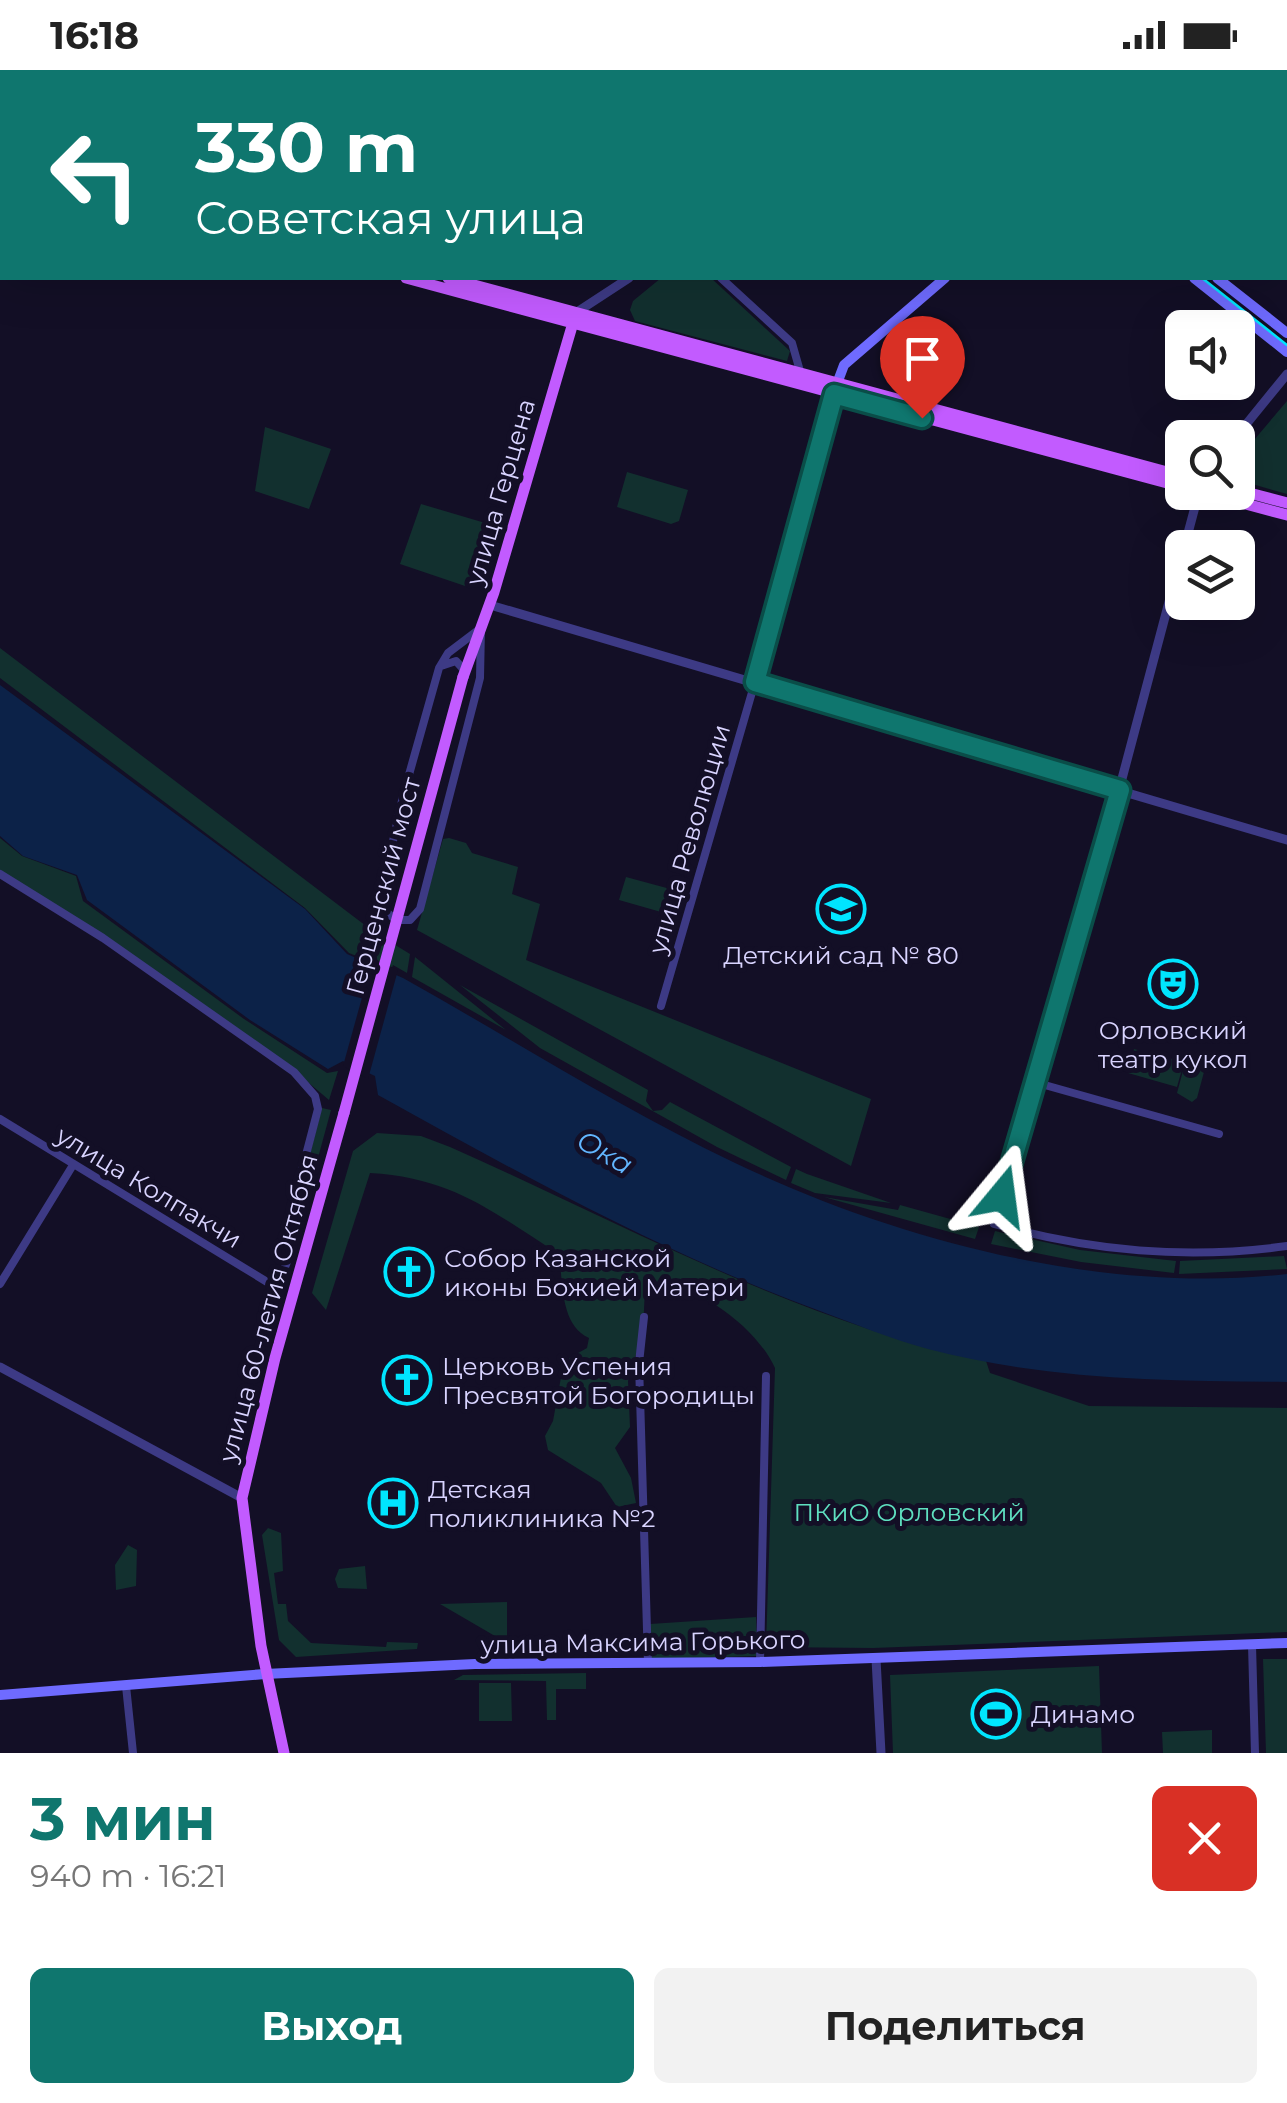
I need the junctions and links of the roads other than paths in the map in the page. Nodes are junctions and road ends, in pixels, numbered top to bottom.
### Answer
1 (415, 280) edge
2 (455, 280) edge
3 (627, 280) edge
4 (723, 280) edge
5 (943, 280) edge
6 (1197, 280) edge
7 (1220, 280) edge
8 (575, 317) junction
9 (1287, 333) edge
10 (1287, 352) edge
11 (800, 371) junction
12 (1287, 374) edge
13 (836, 387) junction
14 (1250, 420) edge
15 (1165, 472) edge
16 (1165, 483) edge
17 (1255, 495) edge
18 (1287, 503) edge
19 (1255, 507) edge
20 (1287, 515) edge
21 (490, 605) junction
22 (1165, 619) edge
23 (481, 628) junction
24 (440, 666) junction
25 (464, 674) junction
26 (755, 682) junction
27 (1120, 790) junction
28 (1287, 840) edge
29 (0, 874) edge
30 (661, 1006) dead end
31 (1034, 1082) junction
32 (344, 1113) joint
33 (0, 1119) edge
34 (1219, 1134) dead end
35 (73, 1165) junction
36 (1287, 1246) edge
37 (0, 1284) edge
38 (644, 1317) dead end
39 (0, 1367) edge
40 (766, 1376) dead end
41 (242, 1498) junction
42 (1287, 1644) edge
43 (1252, 1645) junction
44 (876, 1658) junction
45 (760, 1662) junction
46 (648, 1663) junction
47 (266, 1674) junction
48 (126, 1686) junction
49 (0, 1695) edge
50 (133, 1753) edge
51 (284, 1753) edge
52 (881, 1753) edge
53 (1255, 1753) edge

1 - 8 main road
2 - 8 main road
3 - 8 street
4 - 11 street
5 - 13 main road
6 - 10 main road
7 - 9 main road
8 - 11 main road
8 - 13 main road
8 - 21 main road, улица Герцена
11 - 13 main road
12 - 14 street
13 - 15 main road
13 - 16 main road
13 - 26 street, улица Революции
17 - 18 main road
19 - 20 main road
21 - 23 main road, улица Герцена
21 - 26 street
22 - 27 street
23 - 24 street
23 - 24 street
23 - 25 main road, улица Герцена
24 - 25 street
25 - 32 main road, Герценский мост, bridge
26 - 27 street
26 - 30 street, улица Революции
27 - 28 street
27 - 31 street
29 - 35 street, улица Колпакчи
31 - 34 street
31 - 36 street
32 - 41 main road, улица 60-летия Октября
33 - 35 street, улица Колпакчи
35 - 37 street
38 - 46 street
39 - 41 street
40 - 45 street
41 - 47 main road, улица 60-летия Октября
42 - 43 main road, улица Максима Горького
43 - 44 main road, улица Максима Горького
43 - 53 street
44 - 45 main road, улица Максима Горького
44 - 52 street
45 - 46 main road, улица Максима Горького
46 - 47 main road, улица Максима Горького
47 - 48 main road, улица Максима Горького
47 - 51 main road, улица 60-летия Октября
48 - 49 main road, улица Максима Горького
48 - 50 street

